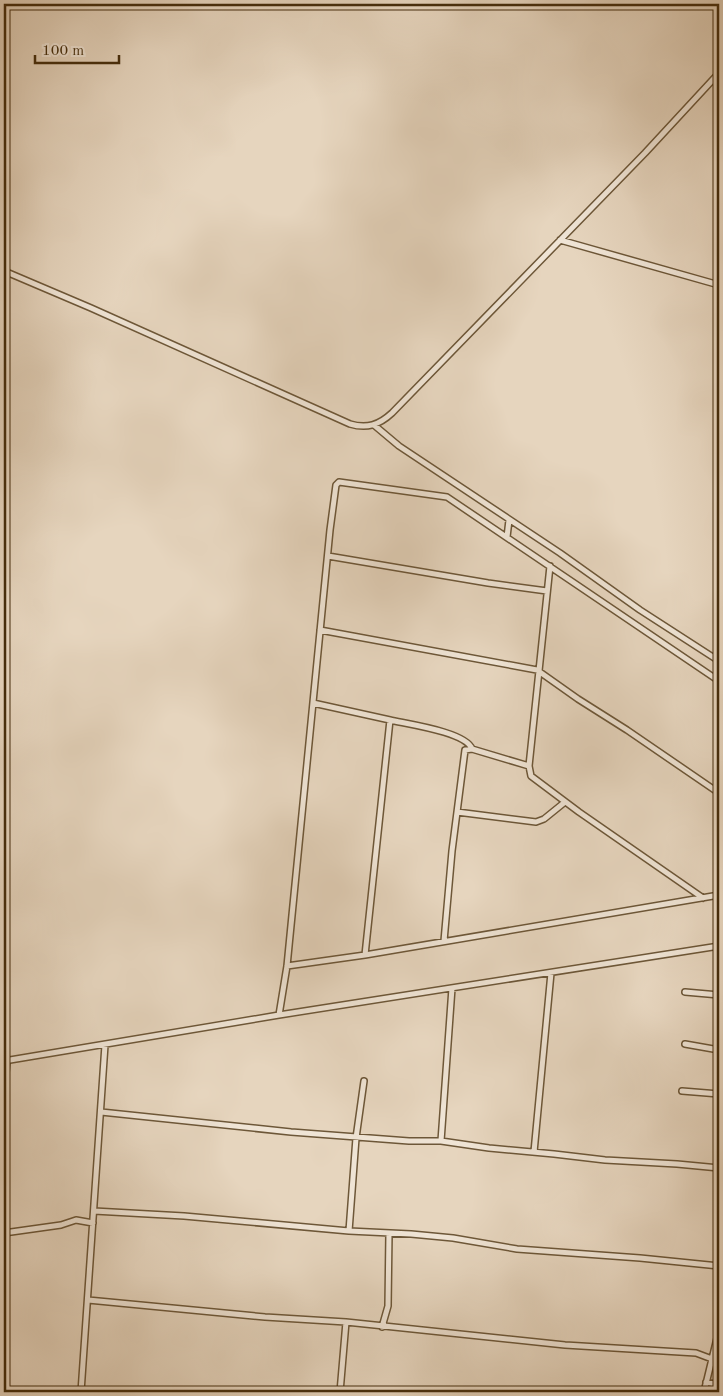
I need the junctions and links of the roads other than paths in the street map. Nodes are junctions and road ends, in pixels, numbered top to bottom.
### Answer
1 (719, 73) edge
2 (560, 240) junction
3 (4, 271) edge
4 (719, 284) edge
5 (374, 425) junction
6 (509, 520) junction
7 (507, 537) junction
8 (328, 556) junction
9 (550, 566) junction
10 (547, 591) junction
11 (320, 630) junction
12 (719, 661) edge
13 (539, 672) junction
14 (719, 681) edge
15 (313, 702) junction
16 (390, 720) junction
17 (472, 749) junction
18 (529, 766) junction
19 (719, 793) edge
20 (565, 802) junction
21 (457, 812) junction
22 (719, 895) edge
23 (703, 898) junction
24 (444, 942) junction
25 (719, 946) edge
26 (365, 955) junction
27 (287, 966) junction
28 (551, 973) junction
29 (452, 988) junction
30 (684, 992) dead end
31 (719, 995) edge
32 (279, 1015) junction
33 (685, 1044) dead end
34 (105, 1045) junction
35 (719, 1050) edge
36 (5, 1061) edge
37 (364, 1082) dead end
38 (682, 1091) dead end
39 (719, 1094) edge
40 (4, 1096) edge
41 (101, 1112) junction
42 (356, 1138) junction
43 (441, 1141) junction
44 (534, 1152) junction
45 (719, 1168) edge
46 (94, 1211) junction
47 (93, 1223) junction
48 (349, 1231) junction
49 (4, 1233) edge
50 (389, 1233) junction
51 (719, 1266) edge
52 (88, 1300) junction
53 (346, 1322) junction
54 (382, 1327) junction
55 (719, 1330) edge
56 (712, 1359) junction
57 (706, 1382) junction
58 (719, 1385) edge
59 (81, 1392) edge
60 (340, 1392) edge
61 (704, 1392) edge

1 - 2 street
2 - 4 street
2 - 5 street
3 - 5 street
5 - 6 street
6 - 7 street
6 - 12 street
7 - 8 street
7 - 9 street
8 - 10 street
8 - 11 street
9 - 10 street
9 - 14 street
10 - 13 street
11 - 13 street
11 - 15 street
13 - 18 street
13 - 19 street
15 - 16 street
15 - 27 street
16 - 17 street
16 - 26 street
17 - 18 street
17 - 21 street
18 - 20 street
20 - 21 street
20 - 23 street
21 - 24 street
22 - 23 street
23 - 24 street
24 - 26 street
25 - 28 street
26 - 27 street
27 - 32 street
28 - 29 street
28 - 44 street
29 - 32 street
29 - 43 street
30 - 31 street
32 - 34 street
33 - 35 street
34 - 36 street
34 - 41 street
36 - 40 street
37 - 42 street
38 - 39 street
41 - 42 street
41 - 46 street
42 - 43 street
42 - 48 street
43 - 44 street
44 - 45 street
46 - 47 street
46 - 48 street
47 - 49 street
47 - 52 street
48 - 50 street
50 - 51 street
50 - 54 street
52 - 53 street
52 - 59 street
53 - 54 street
53 - 60 street
54 - 56 street
55 - 56 street
56 - 57 street
57 - 58 street
57 - 61 street

